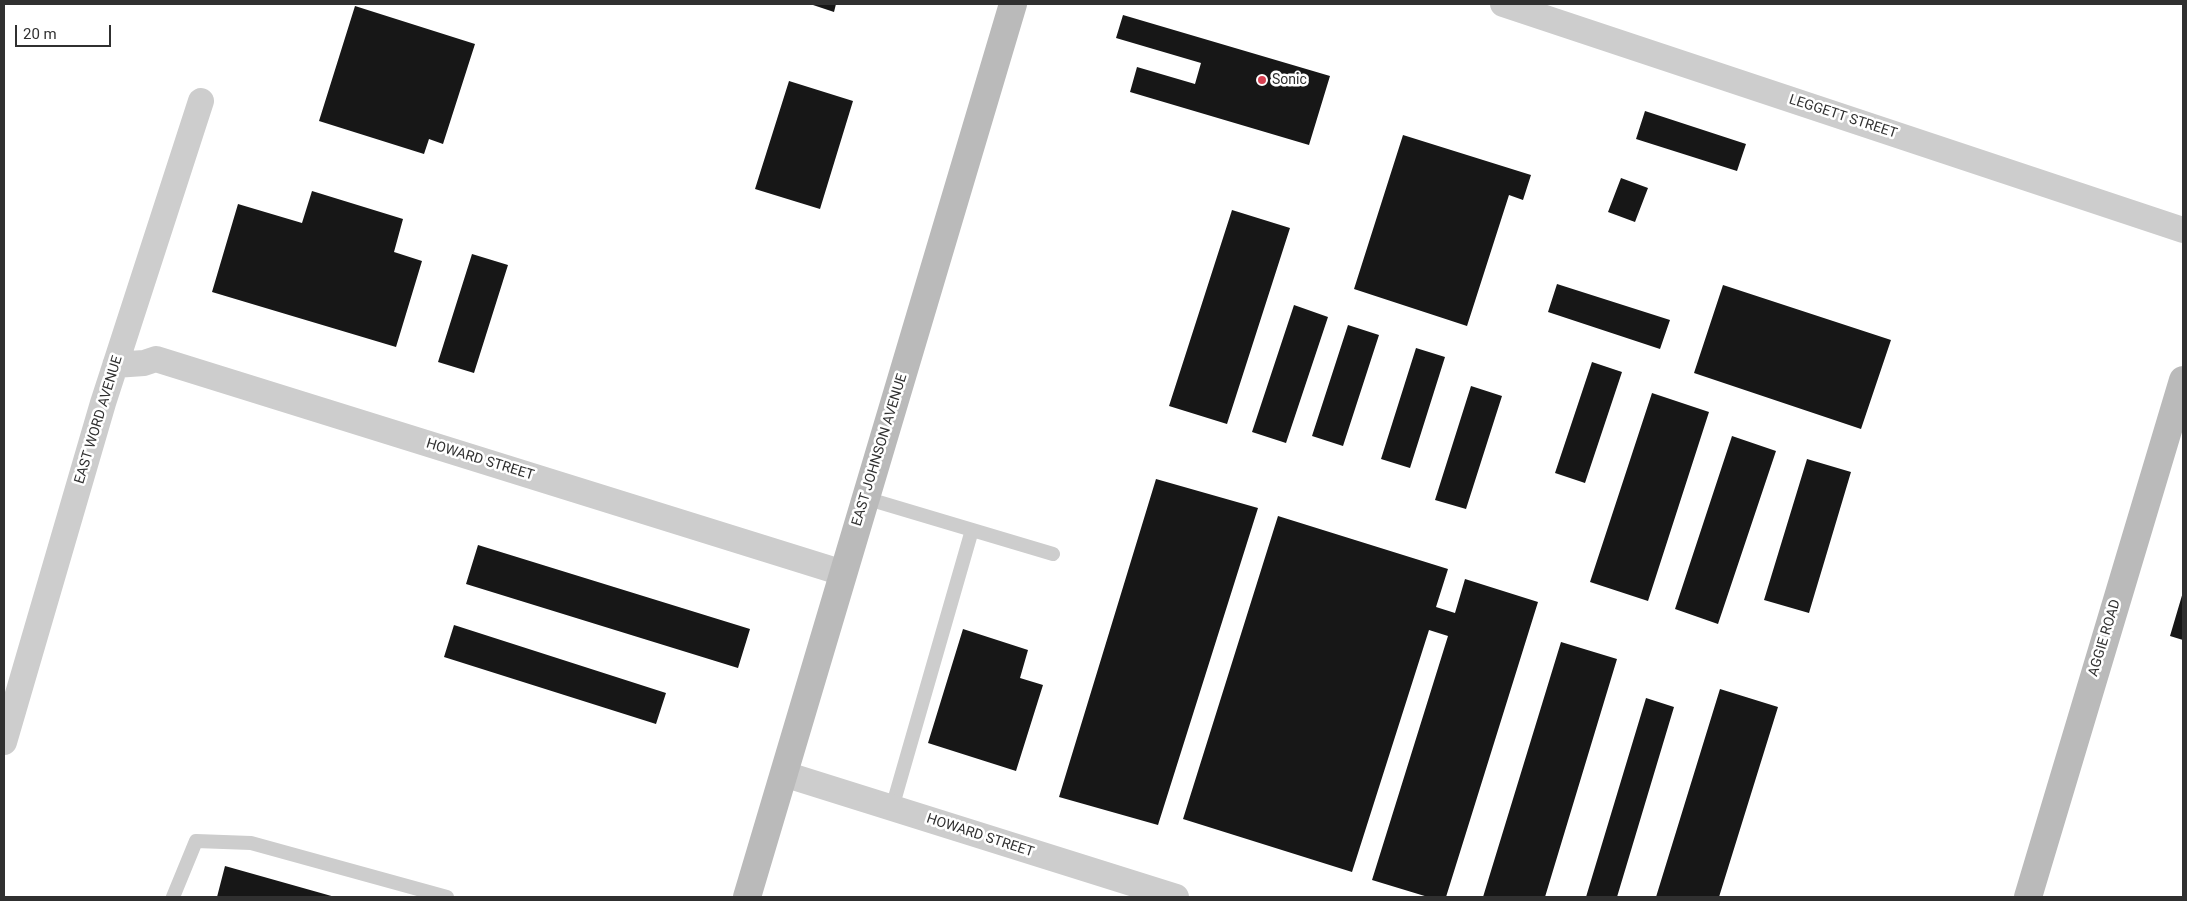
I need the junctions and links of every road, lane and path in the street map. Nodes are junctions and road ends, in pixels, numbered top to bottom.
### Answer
1 (1013, 4) edge
2 (1503, 4) edge
3 (201, 101) dead end
4 (2183, 230) edge
5 (115, 365) junction
6 (2183, 380) edge
7 (865, 498) junction
8 (972, 530) junction
9 (1053, 554) dead end
10 (843, 573) junction
11 (4, 742) edge
12 (784, 774) junction
13 (892, 808) junction
14 (173, 897) edge
15 (447, 897) edge
16 (747, 897) edge
17 (1176, 897) edge
18 (2028, 897) edge

1 - 7 main road, EAST JOHNSON AVENUE
2 - 4 street, LEGGETT STREET
3 - 5 street, EAST WORD AVENUE
5 - 10 street, HOWARD STREET
5 - 11 street, EAST WORD AVENUE
6 - 18 main road, AGGIE ROAD
7 - 8 lane
7 - 10 main road, EAST JOHNSON AVENUE
8 - 9 lane
8 - 13 lane
10 - 12 main road, EAST JOHNSON AVENUE
12 - 13 street, HOWARD STREET
12 - 16 main road, EAST JOHNSON AVENUE
13 - 17 street, HOWARD STREET
14 - 15 lane

